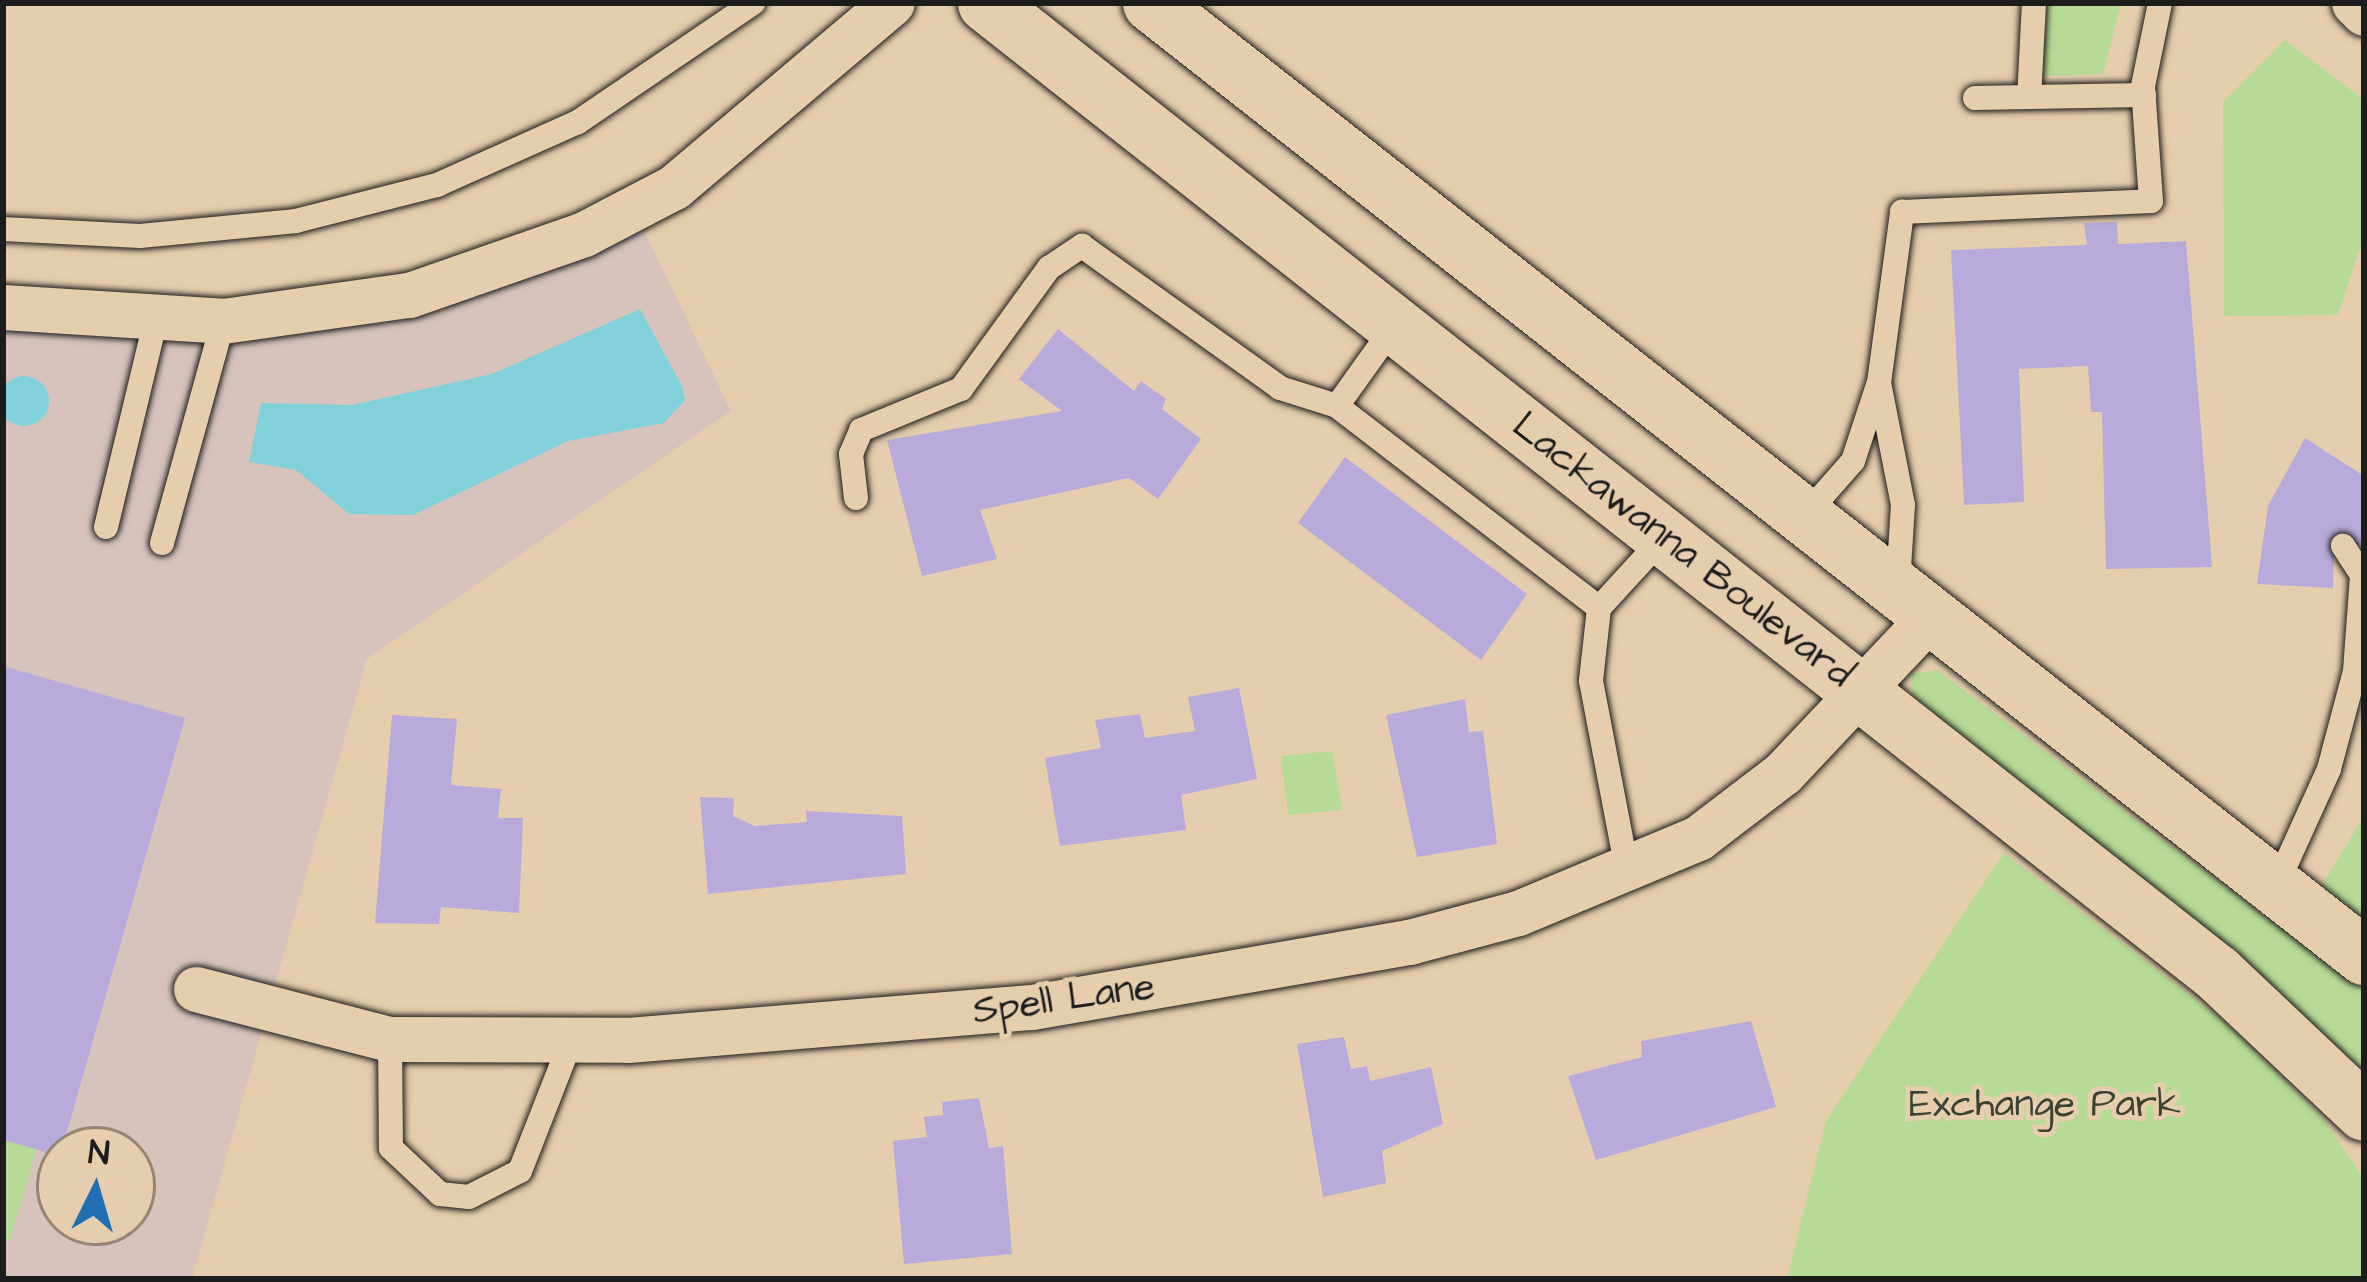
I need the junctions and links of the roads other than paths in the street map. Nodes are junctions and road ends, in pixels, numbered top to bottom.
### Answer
1 (753, 3) edge
2 (892, 3) edge
3 (986, 3) edge
4 (1151, 3) edge
5 (2034, 3) edge
6 (2160, 3) edge
7 (2354, 3) edge
8 (2364, 13) edge
9 (2144, 95) junction
10 (2029, 97) junction
11 (1975, 98) dead end
12 (3, 229) edge
13 (3, 308) edge
14 (223, 321) junction
15 (155, 323) junction
16 (1395, 325) junction
17 (1879, 382) junction
18 (1336, 406) junction
19 (856, 498) dead end
20 (1800, 521) junction
21 (106, 527) dead end
22 (1664, 537) junction
23 (162, 543) dead end
24 (2343, 546) dead end
25 (1599, 608) junction
26 (1912, 610) junction
27 (1859, 691) junction
28 (1628, 869) junction
29 (2274, 888) junction
30 (2364, 956) edge
31 (196, 989) dead end
32 (389, 1039) junction
33 (571, 1041) junction
34 (2364, 1112) edge

1 - 12 lane
2 - 14 street
3 - 16 street, Lackawanna Boulevard
4 - 20 street
5 - 10 lane
6 - 9 lane
7 - 8 street
9 - 10 lane
9 - 17 lane
10 - 11 lane
13 - 15 street
14 - 15 street
14 - 23 lane
15 - 21 lane
16 - 18 lane
16 - 22 street, Lackawanna Boulevard
17 - 20 lane
17 - 26 lane
18 - 19 lane
18 - 25 lane
20 - 26 street
22 - 25 lane
22 - 27 street, Lackawanna Boulevard
24 - 29 lane
25 - 28 lane
26 - 27 street, Spell Lane
26 - 29 street
27 - 28 street, Spell Lane
27 - 34 street, Lackawanna Boulevard
28 - 33 street, Spell Lane
29 - 30 street
31 - 32 street, Spell Lane
32 - 33 street, Spell Lane
32 - 33 lane

